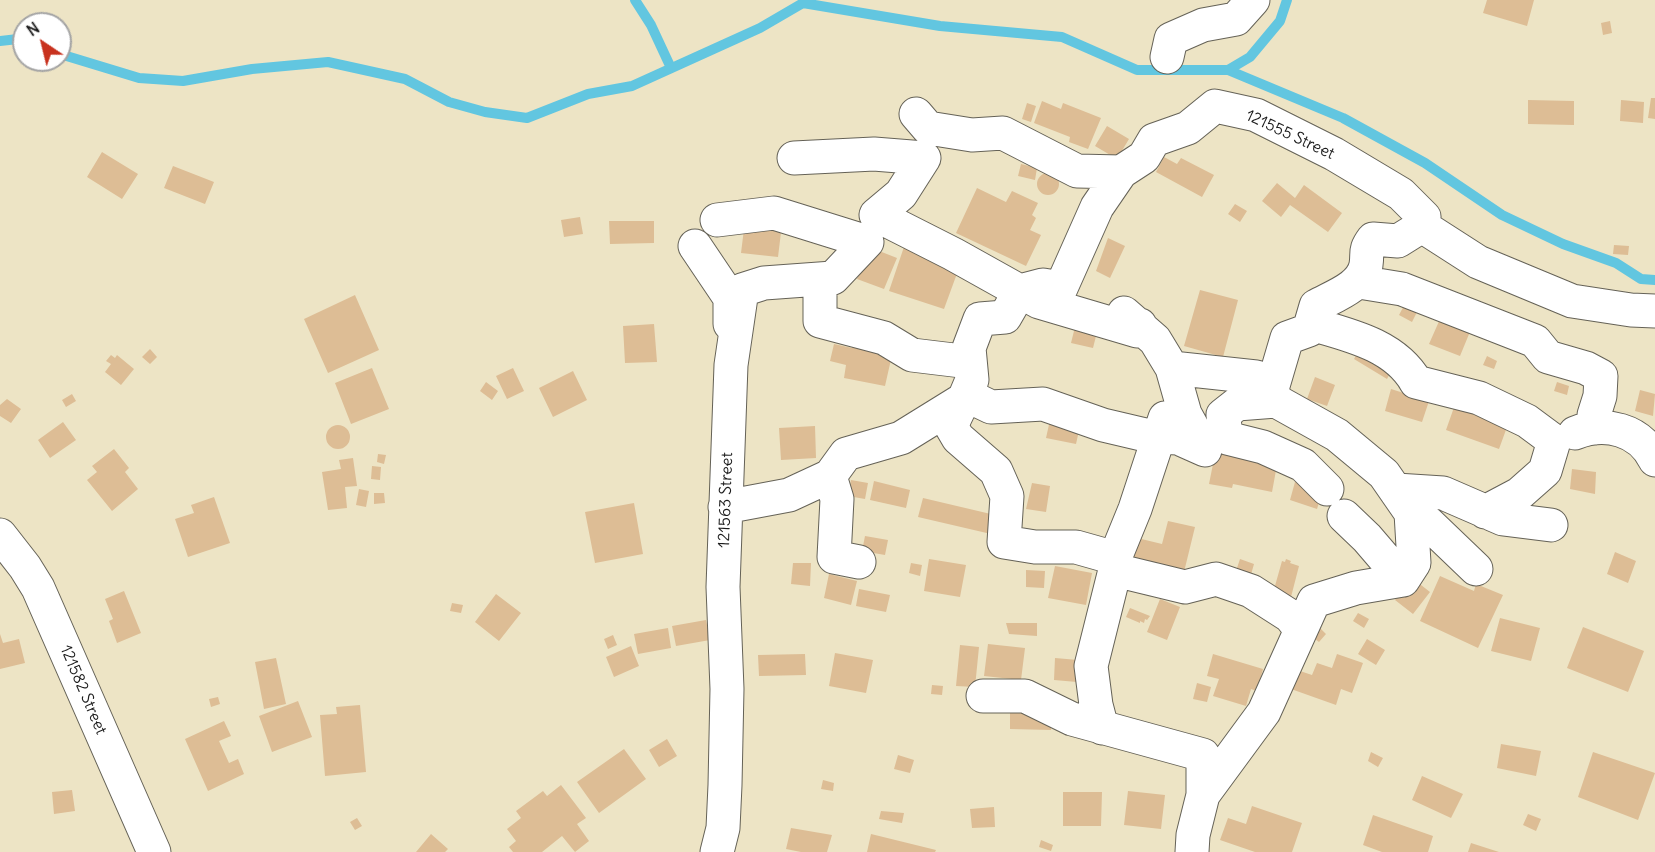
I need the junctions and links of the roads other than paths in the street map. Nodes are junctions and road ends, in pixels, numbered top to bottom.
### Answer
1 (1253, 0) edge
2 (1167, 57) dead end
3 (916, 114) dead end
4 (795, 158) dead end
5 (1121, 172) junction
6 (717, 220) dead end
7 (1422, 226) junction
8 (872, 229) junction
9 (695, 246) dead end
10 (826, 279) junction
11 (1359, 282) junction
12 (1061, 288) junction
13 (1020, 291) junction
14 (1655, 311) edge
15 (1311, 324) junction
16 (1140, 325) junction
17 (970, 362) junction
18 (730, 365) junction
19 (1173, 373) junction
20 (1274, 395) junction
21 (965, 397) junction
22 (1595, 428) junction
23 (1160, 437) junction
24 (1554, 441) junction
25 (1216, 444) junction
26 (1655, 460) edge
27 (830, 476) junction
28 (1327, 489) dead end
29 (1403, 502) junction
30 (725, 507) junction
31 (1485, 512) junction
32 (1344, 516) dead end
33 (1551, 525) dead end
34 (0, 535) edge
35 (859, 562) dead end
36 (1115, 564) junction
37 (1476, 569) dead end
38 (1403, 580) junction
39 (1301, 630) junction
40 (983, 696) dead end
41 (1102, 728) junction
42 (1203, 795) junction
43 (154, 852) edge
44 (717, 852) edge
45 (1192, 852) edge

1 - 2 street
3 - 5 street
4 - 8 street
5 - 7 street, 121555 Street
5 - 12 street, 121555 Street
6 - 8 street
7 - 11 street
7 - 14 street, 121555 Street
8 - 10 street
8 - 13 street
9 - 18 street
10 - 17 street
10 - 18 street, 121563 Street
11 - 15 street
11 - 22 street
12 - 13 street
12 - 16 street
13 - 16 street
13 - 17 street
15 - 20 street
15 - 24 street
16 - 19 street
17 - 21 street
18 - 30 street, 121563 Street
19 - 20 street
19 - 23 street
19 - 25 street
20 - 25 street
20 - 29 street
21 - 23 street
21 - 27 street
21 - 36 street
22 - 24 street
22 - 26 street
23 - 25 street
23 - 36 street
24 - 31 street
25 - 28 street
27 - 30 street
27 - 35 street
29 - 31 street
29 - 37 street
29 - 38 street
30 - 44 street, 121563 Street
31 - 33 street
32 - 38 street
34 - 43 street, 121582 Street
36 - 39 street
36 - 41 street
38 - 39 street
39 - 42 street
40 - 41 street
41 - 42 street
42 - 45 street

